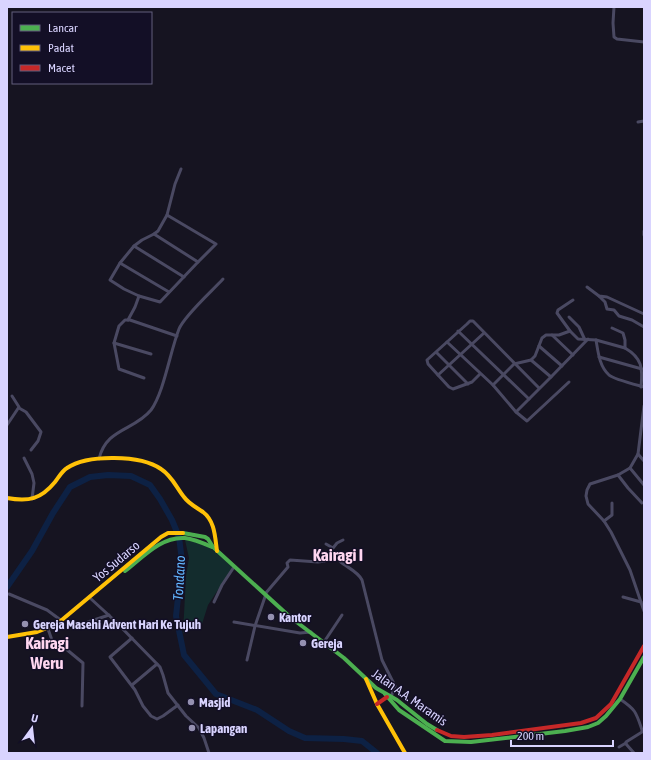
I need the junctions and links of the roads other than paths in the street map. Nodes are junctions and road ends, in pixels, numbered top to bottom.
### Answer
1 (614, 7) edge
2 (644, 42) edge
3 (644, 121) edge
4 (638, 122) dead end
5 (181, 169) dead end
6 (167, 215) junction
7 (644, 232) edge
8 (154, 234) junction
9 (644, 235) edge
10 (134, 246) junction
11 (120, 262) junction
12 (198, 262) junction
13 (184, 277) junction
14 (223, 279) dead end
15 (587, 287) dead end
16 (169, 292) junction
17 (139, 296) junction
18 (599, 296) junction
19 (573, 300) dead end
20 (644, 314) edge
21 (570, 317) dead end
22 (128, 320) junction
23 (644, 327) edge
24 (612, 328) dead end
25 (458, 331) junction
26 (570, 331) junction
27 (484, 333) junction
28 (552, 335) junction
29 (177, 336) junction
30 (586, 339) junction
31 (596, 340) junction
32 (447, 342) junction
33 (114, 343) junction
34 (471, 344) junction
35 (539, 346) junction
36 (625, 348) junction
37 (436, 352) junction
38 (151, 354) dead end
39 (460, 355) junction
40 (573, 355) junction
41 (599, 357) junction
42 (531, 360) junction
43 (514, 364) junction
44 (449, 365) junction
45 (562, 366) junction
46 (642, 369) junction
47 (480, 374) junction
48 (503, 374) junction
49 (438, 375) junction
50 (551, 377) junction
51 (144, 378) dead end
52 (569, 382) dead end
53 (468, 384) junction
54 (492, 385) junction
55 (643, 387) edge
56 (540, 388) junction
57 (12, 396) dead end
58 (529, 399) junction
59 (644, 406) edge
60 (19, 408) junction
61 (516, 412) junction
62 (7, 425) edge
63 (642, 443) edge
64 (31, 450) dead end
65 (638, 454) junction
66 (24, 458) dead end
67 (99, 459) junction
68 (644, 461) edge
69 (630, 468) junction
70 (618, 475) junction
71 (644, 485) edge
72 (644, 497) edge
73 (7, 498) edge
74 (32, 499) junction
75 (639, 500) junction
76 (612, 503) dead end
77 (642, 504) dead end
78 (604, 521) junction
79 (343, 540) dead end
80 (326, 544) dead end
81 (213, 547) junction
82 (333, 548) junction
83 (217, 551) junction
84 (334, 553) junction
85 (234, 567) junction
86 (9, 594) dead end
87 (265, 594) junction
88 (92, 596) junction
89 (623, 597) dead end
90 (214, 602) dead end
91 (641, 602) junction
92 (644, 611) edge
93 (109, 615) junction
94 (342, 615) dead end
95 (62, 621) junction
96 (88, 622) dead end
97 (234, 622) dead end
98 (255, 626) junction
99 (48, 629) junction
100 (311, 632) junction
101 (7, 637) edge
102 (132, 638) junction
103 (324, 642) junction
104 (644, 646) edge
105 (644, 657) edge
106 (248, 660) dead end
107 (157, 664) junction
108 (365, 678) junction
109 (132, 685) junction
110 (387, 696) junction
111 (620, 699) junction
112 (376, 704) junction
113 (178, 705) junction
114 (82, 706) dead end
115 (492, 735) junction
116 (492, 740) junction
117 (626, 743) junction
118 (619, 747) dead end
119 (209, 753) edge
120 (405, 753) edge
121 (634, 753) edge

1 - 2 street
3 - 4 street
5 - 6 street
6 - 8 street
6 - 12 street
7 - 9 street
8 - 10 street
8 - 12 street
10 - 11 street
10 - 13 street
11 - 16 street
11 - 17 street
12 - 13 street
13 - 16 street
14 - 29 street
15 - 18 street
16 - 17 street
17 - 22 street
18 - 20 street
18 - 23 street
19 - 26 street
21 - 30 street
22 - 29 street
22 - 33 street
24 - 36 street
25 - 27 street
25 - 32 street
25 - 34 street
26 - 28 street
26 - 30 street
27 - 34 street
27 - 43 street
28 - 35 street
28 - 40 street
29 - 67 street
30 - 31 street
30 - 40 street
31 - 36 street
31 - 41 street
32 - 37 street
32 - 39 street
33 - 38 street
33 - 51 street
34 - 39 street
34 - 48 street
35 - 42 street
35 - 45 street
36 - 46 street
37 - 44 street
37 - 49 street
39 - 44 street
39 - 47 street
40 - 45 street
41 - 46 street
41 - 55 street
42 - 43 street
42 - 50 street
43 - 48 street
43 - 56 street
44 - 49 street
44 - 53 street
45 - 50 street
46 - 55 street
47 - 53 street
47 - 54 street
48 - 54 street
48 - 58 street
49 - 53 street
50 - 56 street
52 - 61 street
54 - 61 street
56 - 58 street
57 - 60 street
58 - 61 street
59 - 63 street
60 - 62 street
60 - 64 street
63 - 65 street
65 - 68 street
65 - 69 street
66 - 74 street
67 - 74 main road
67 - 83 main road
69 - 70 street
69 - 71 street
70 - 75 street
70 - 78 street
72 - 75 street
73 - 74 main road
75 - 77 street
76 - 78 street
78 - 91 street
79 - 82 street
80 - 82 street
81 - 83 main road, Yos Sudarso
81 - 88 main road, Yos Sudarso
81 - 88 main road, Yos Sudarso
82 - 84 street
83 - 85 main road, Jalan A.A. Maramis
84 - 87 street
84 - 110 street
85 - 87 main road, Jalan A.A. Maramis
85 - 90 street
86 - 95 street
87 - 98 street
87 - 100 main road, Jalan A.A. Maramis
88 - 93 street
88 - 95 main road
89 - 91 street
91 - 92 street
93 - 96 street
93 - 102 street
94 - 103 street
95 - 99 main road
97 - 98 street
98 - 100 street
98 - 106 street
99 - 101 main road
99 - 114 street
100 - 103 main road, Jalan A.A. Maramis
102 - 107 street
102 - 109 street
103 - 108 main road, Jalan A.A. Maramis
104 - 115 main road, Jalan A.A. Maramis
105 - 111 main road
107 - 109 street
107 - 113 street
108 - 110 main road, Jalan A.A. Maramis
108 - 112 main road
109 - 113 street
110 - 112 main road
110 - 115 main road, Jalan A.A. Maramis
110 - 116 main road
111 - 116 main road
111 - 117 street
112 - 120 main road
113 - 119 street
115 - 116 main road
117 - 118 street
117 - 121 street

